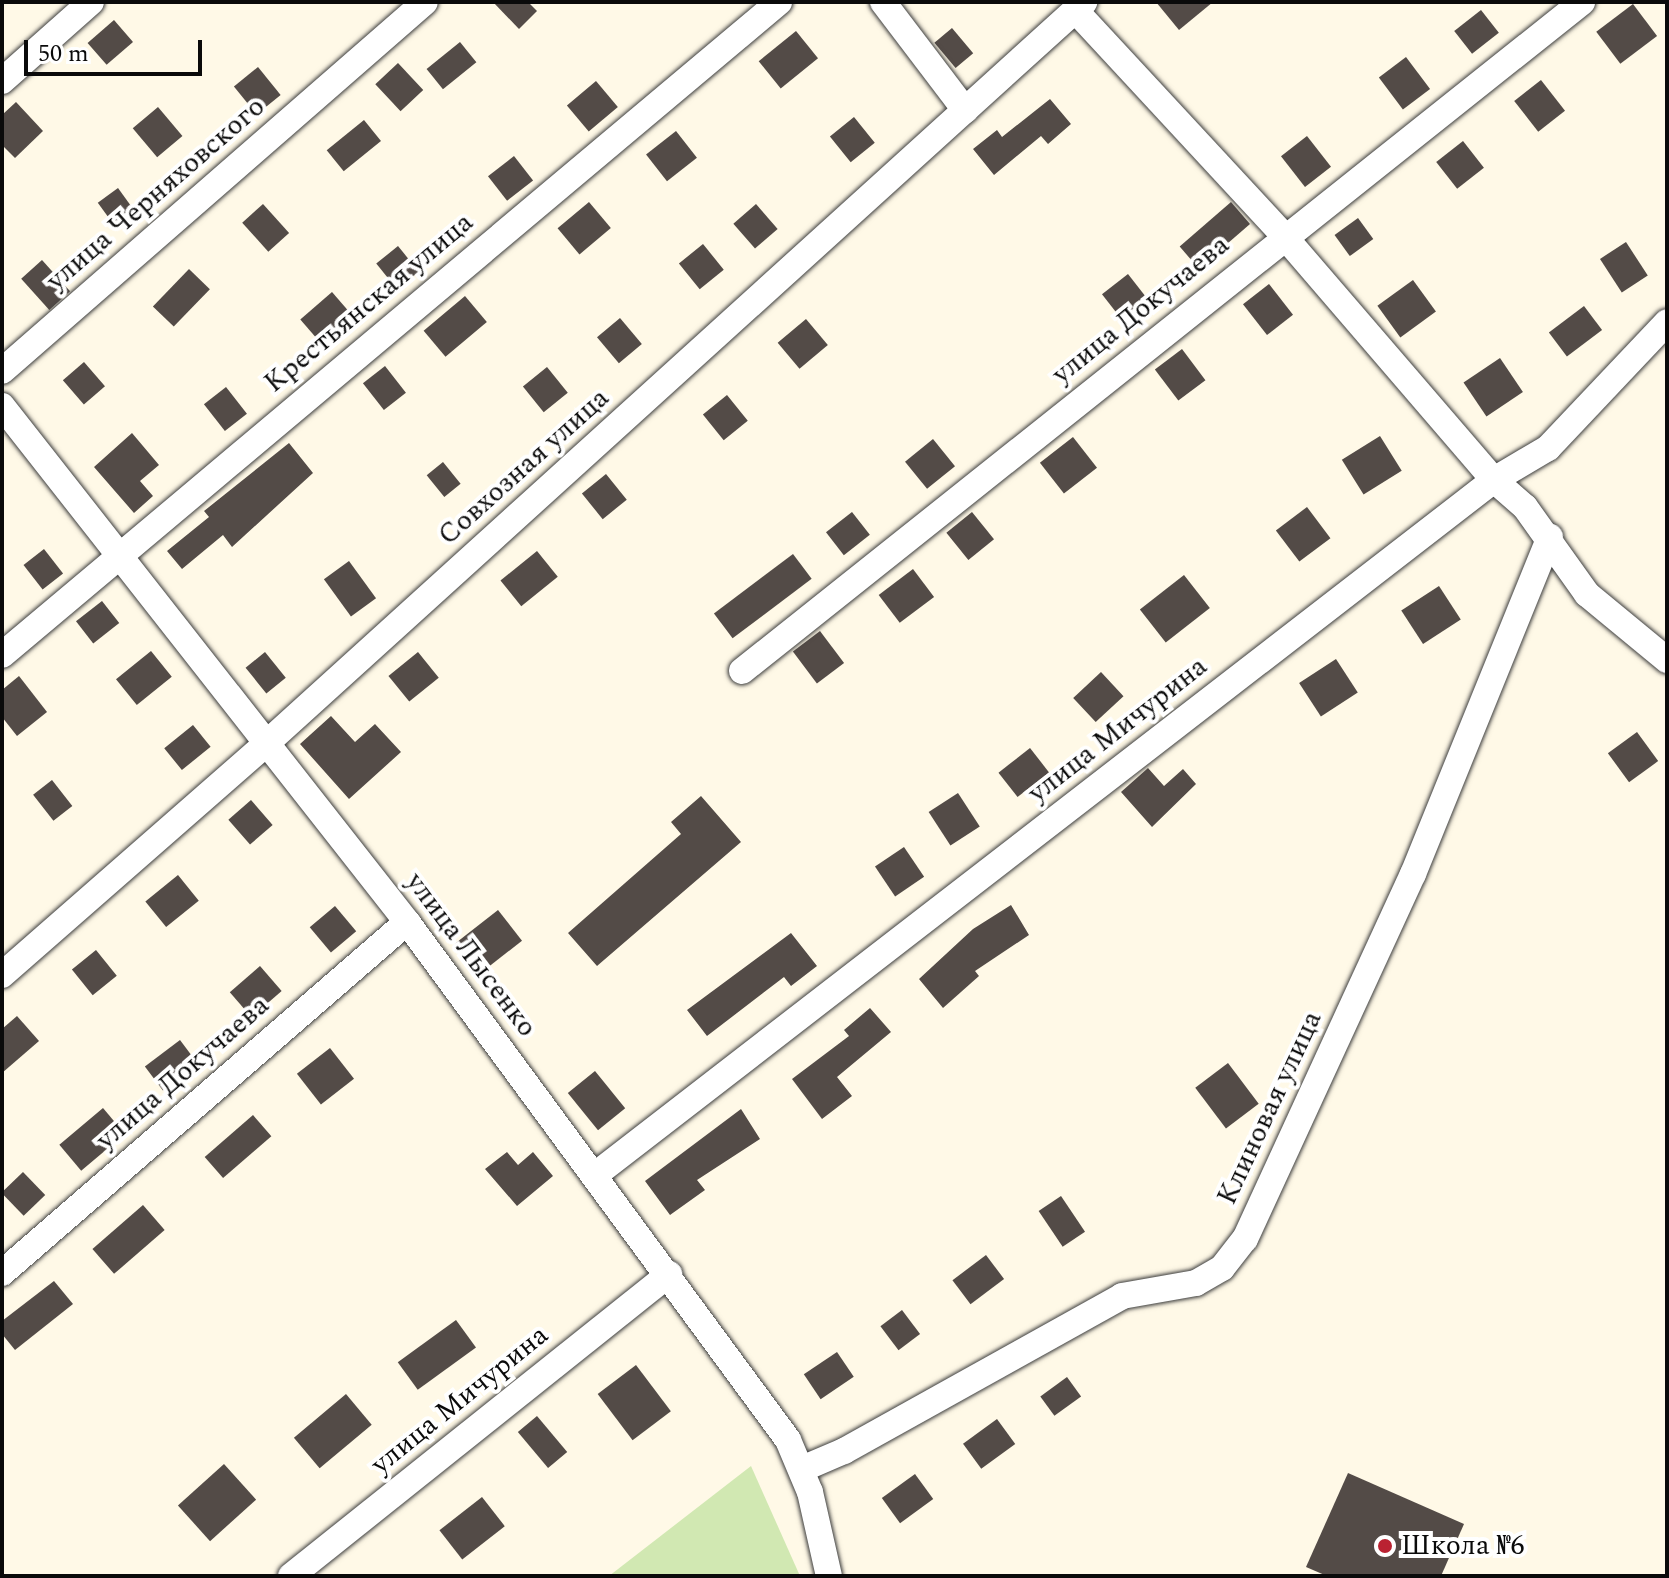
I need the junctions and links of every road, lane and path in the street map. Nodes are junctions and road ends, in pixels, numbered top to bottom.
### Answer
1 (91, 2) edge
2 (425, 2) edge
3 (779, 2) edge
4 (883, 2) edge
5 (1582, 2) edge
6 (1080, 6) edge
7 (2, 81) edge
8 (965, 110) junction
9 (1284, 236) junction
10 (1667, 322) edge
11 (2, 371) edge
12 (2, 406) edge
13 (1494, 480) junction
14 (1550, 537) junction
15 (119, 553) junction
16 (2, 655) edge
17 (1667, 660) edge
18 (742, 671) dead end
19 (268, 742) junction
20 (407, 922) junction
21 (2, 975) edge
22 (595, 1175) junction
23 (2, 1273) edge
24 (669, 1274) junction
25 (802, 1469) junction
26 (291, 1576) edge
27 (829, 1576) edge

1 - 7 street
2 - 11 street, улица Черняховского
3 - 15 street, Крестьянская улица
4 - 8 street
5 - 9 street, улица Докучаева
6 - 8 street, Совхозная улица
6 - 9 street
8 - 19 street, Совхозная улица
9 - 13 street
9 - 18 street, улица Докучаева
10 - 13 street, улица Мичурина
12 - 15 street, улица Лысенко
13 - 14 street
13 - 22 street, улица Мичурина
14 - 17 street
14 - 25 street, Клиновая улица
15 - 16 street, Крестьянская улица
15 - 19 street, улица Лысенко
19 - 20 street, улица Лысенко
19 - 21 street, Совхозная улица
20 - 22 street, улица Лысенко
20 - 23 street, улица Докучаева
22 - 24 street, улица Лысенко
24 - 25 street, улица Лысенко
24 - 26 street, улица Мичурина
25 - 27 street, улица Лысенко

